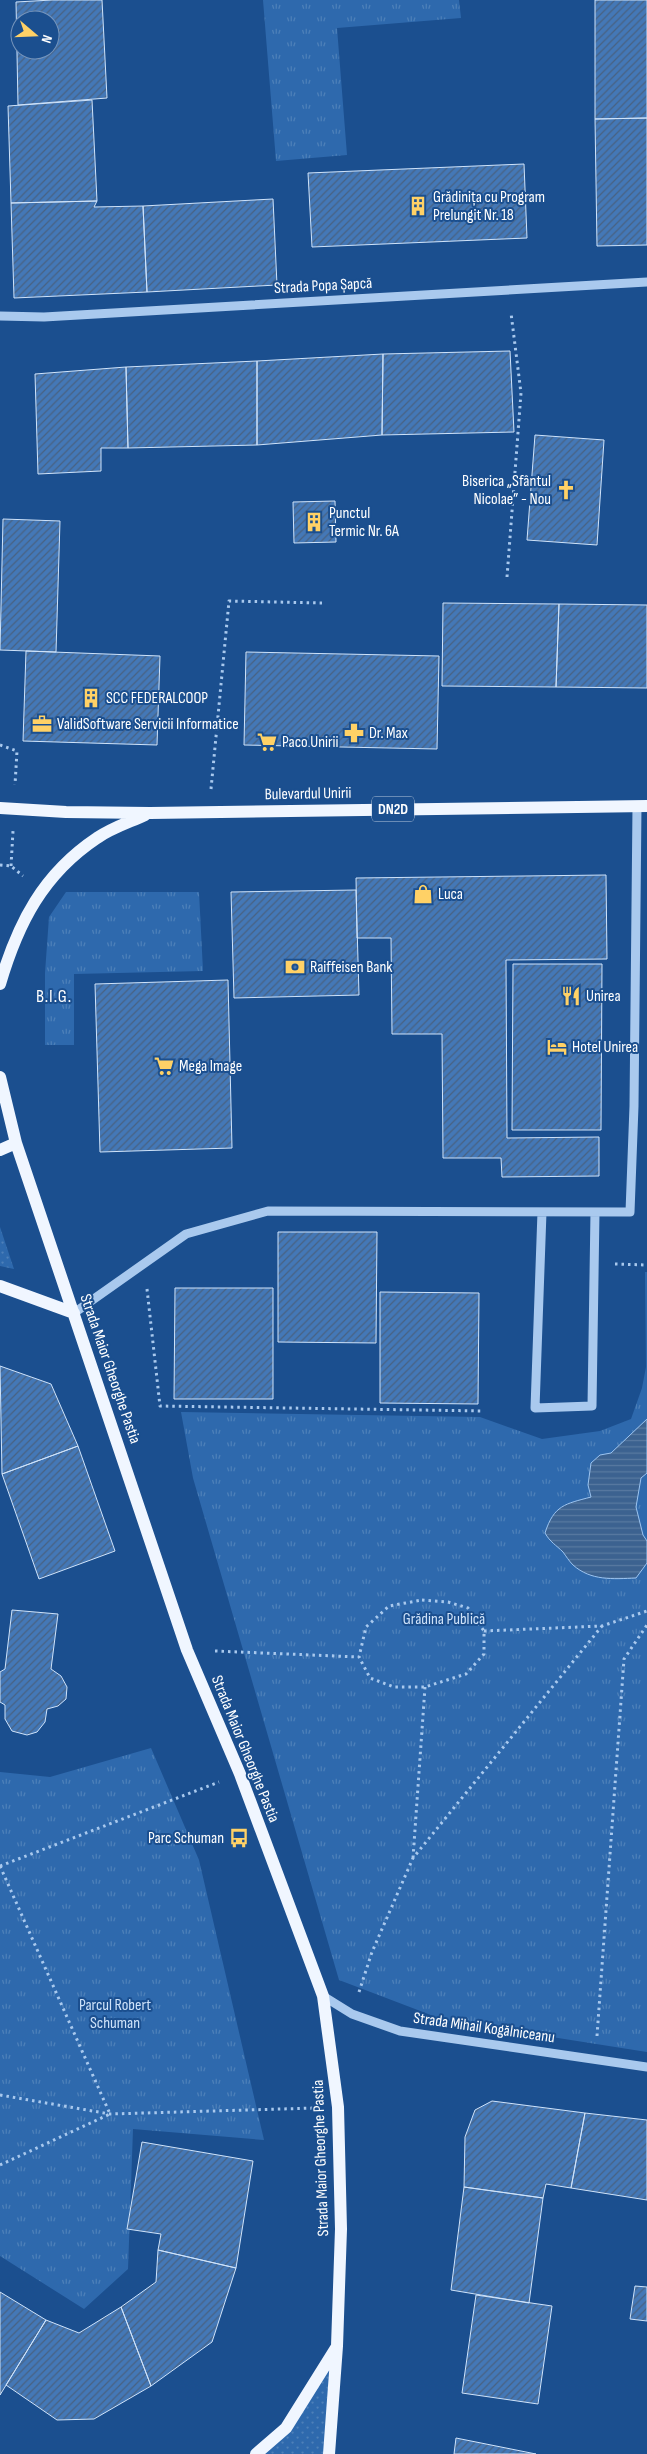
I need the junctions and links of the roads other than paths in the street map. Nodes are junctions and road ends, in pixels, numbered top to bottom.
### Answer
1 (647, 282) edge
2 (0, 316) edge
3 (642, 806) edge
4 (0, 808) edge
5 (150, 813) junction
6 (0, 984) edge
7 (0, 1077) edge
8 (16, 1144) junction
9 (0, 1150) edge
10 (542, 1212) junction
11 (596, 1212) junction
12 (0, 1286) edge
13 (74, 1313) junction
14 (323, 1996) junction
15 (647, 2068) edge
16 (337, 2346) junction
17 (256, 2454) edge
18 (329, 2454) edge

1 - 2 street, Strada Popa Șapcă
3 - 5 main road, Bulevardul Unirii / DN2D
3 - 11 street
4 - 5 main road, Bulevardul Unirii
5 - 6 main road
7 - 8 main road, Strada Maior Gheorghe Pastia
8 - 9 main road
8 - 13 main road, Strada Maior Gheorghe Pastia
10 - 11 street
10 - 11 street
10 - 13 street
12 - 13 main road
13 - 14 main road, Strada Maior Gheorghe Pastia
14 - 15 street, Strada Mihail Kogălniceanu
14 - 16 main road, Strada Maior Gheorghe Pastia
16 - 17 main road
16 - 18 main road, Strada Maior Gheorghe Pastia

